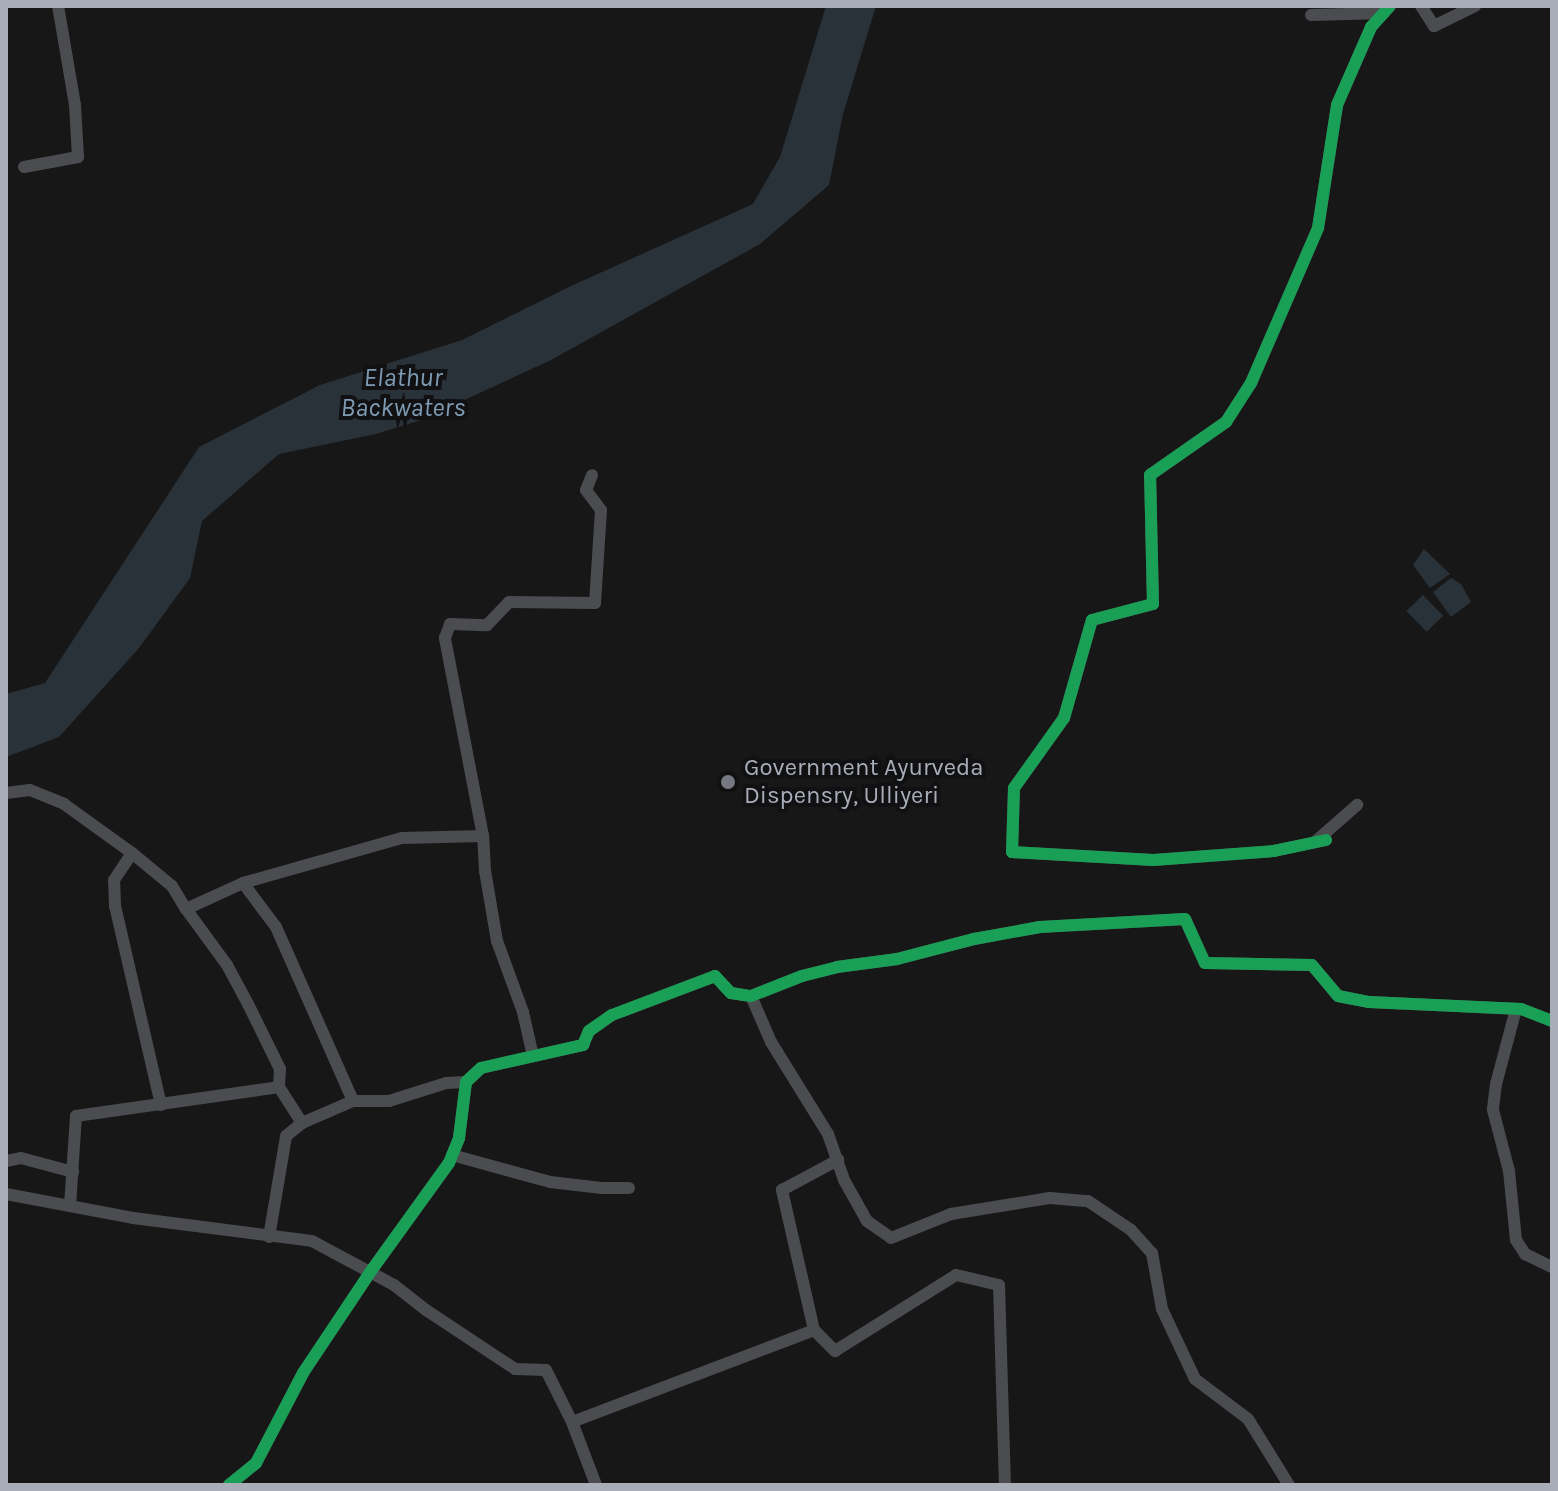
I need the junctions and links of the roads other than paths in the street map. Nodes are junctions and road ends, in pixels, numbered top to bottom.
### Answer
1 (58, 6) edge
2 (1421, 6) edge
3 (1475, 6) edge
4 (1387, 10) edge
5 (1311, 15) dead end
6 (24, 167) dead end
7 (592, 475) dead end
8 (6, 793) edge
9 (1357, 805) dead end
10 (483, 836) junction
11 (132, 853) junction
12 (243, 883) junction
13 (186, 909) junction
14 (751, 996) junction
15 (1516, 1009) junction
16 (1552, 1021) edge
17 (533, 1056) junction
18 (466, 1082) junction
19 (279, 1087) junction
20 (353, 1101) junction
21 (161, 1105) junction
22 (302, 1123) junction
23 (452, 1155) junction
24 (838, 1160) junction
25 (6, 1161) edge
26 (73, 1172) junction
27 (629, 1188) dead end
28 (6, 1194) edge
29 (70, 1206) junction
30 (269, 1237) junction
31 (1552, 1267) edge
32 (371, 1271) junction
33 (814, 1330) junction
34 (572, 1422) junction
35 (229, 1485) edge
36 (596, 1485) edge
37 (1005, 1485) edge
38 (1289, 1485) edge

1 - 6 street
2 - 3 street
4 - 5 street
4 - 9 street
7 - 10 street
8 - 11 street
10 - 12 street
10 - 17 street
11 - 13 street
11 - 21 street
12 - 13 street
12 - 20 street
13 - 19 street
14 - 15 street
14 - 17 street
14 - 24 street
15 - 16 street
15 - 31 street
17 - 18 street
18 - 20 street
18 - 23 street
19 - 21 street
19 - 22 street
20 - 22 street
21 - 26 street
22 - 30 street
23 - 27 street
23 - 32 street
24 - 33 street
24 - 38 street
25 - 26 street
26 - 29 street
28 - 29 street
29 - 30 street
30 - 32 street
32 - 34 street
32 - 35 street
33 - 34 street
33 - 37 street
34 - 36 street

